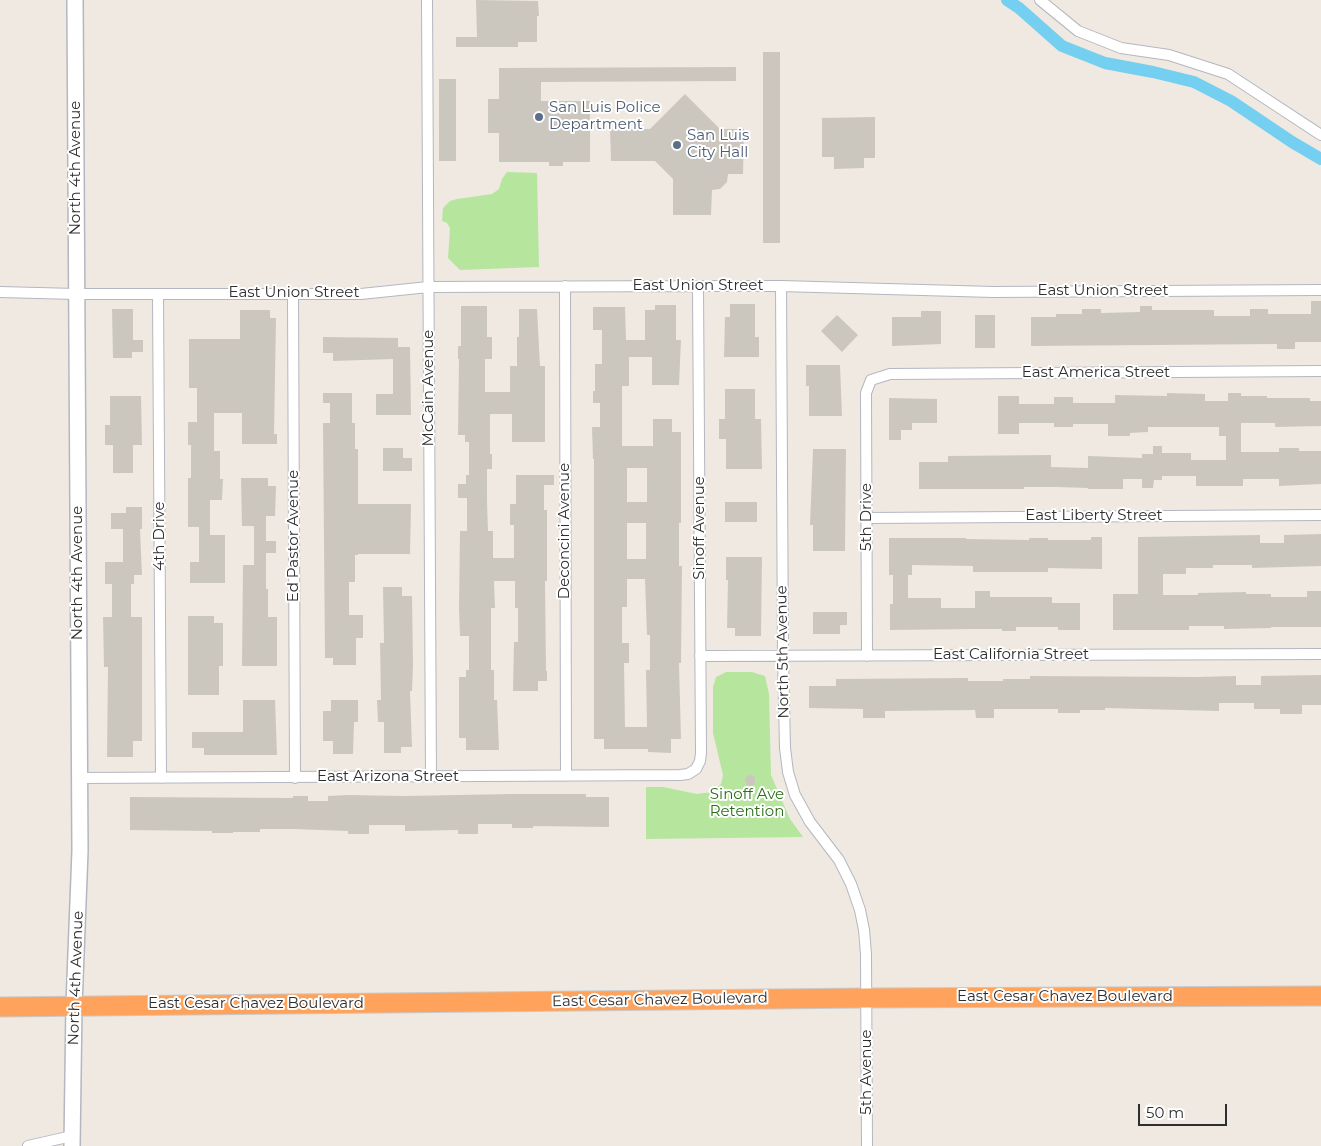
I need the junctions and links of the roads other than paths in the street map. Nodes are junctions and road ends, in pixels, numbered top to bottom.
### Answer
1 (74, 0) edge
2 (427, 0) edge
3 (1040, 0) edge
4 (1321, 135) edge
5 (565, 286) junction
6 (698, 286) junction
7 (781, 286) junction
8 (428, 287) junction
9 (1321, 290) edge
10 (0, 292) edge
11 (76, 294) junction
12 (158, 294) junction
13 (294, 294) junction
14 (1321, 371) edge
15 (871, 380) joint
16 (1321, 515) edge
17 (866, 518) junction
18 (1321, 654) edge
19 (700, 656) junction
20 (783, 656) junction
21 (867, 656) junction
22 (696, 769) joint
23 (431, 776) junction
24 (566, 776) junction
25 (79, 778) junction
26 (161, 778) junction
27 (295, 778) junction
28 (1321, 996) edge
29 (867, 998) junction
30 (74, 1005) junction
31 (0, 1006) edge
32 (72, 1141) edge
33 (28, 1146) edge
34 (867, 1146) edge

1 - 11 street, North 4th Avenue
2 - 8 street, McCain Avenue
3 - 4 street
5 - 6 street, East Union Street
5 - 8 street, East Union Street
5 - 24 street, Deconcini Avenue
6 - 7 street, East Union Street
6 - 19 street, Sinoff Avenue
7 - 9 street, East Union Street
7 - 20 street, North 5th Avenue
8 - 13 street, East Union Street
8 - 23 street, McCain Avenue
10 - 11 street, East Union Street
11 - 12 street, East Union Street
11 - 25 street, North 4th Avenue
12 - 13 street, East Union Street
12 - 26 street, 4th Drive
13 - 27 street, Ed Pastor Avenue
14 - 15 street, East America Street
15 - 17 street, 5th Drive
16 - 17 street, East Liberty Street
17 - 21 street, 5th Drive
18 - 21 street, East California Street
19 - 20 street, East California Street
19 - 22 street, Sinoff Avenue
20 - 21 street, East California Street
20 - 29 street, North 5th Avenue
22 - 24 street, East Arizona Street
23 - 24 street, East Arizona Street
23 - 27 street, East Arizona Street
25 - 26 street, East Arizona Street
25 - 30 street, North 4th Avenue
26 - 27 street, East Arizona Street
28 - 29 highway, East Cesar Chavez Boulevard
29 - 30 highway, East Cesar Chavez Boulevard
29 - 34 street, 5th Avenue
30 - 31 highway, East Cesar Chavez Boulevard
30 - 32 street, North 4th Avenue
32 - 33 street

